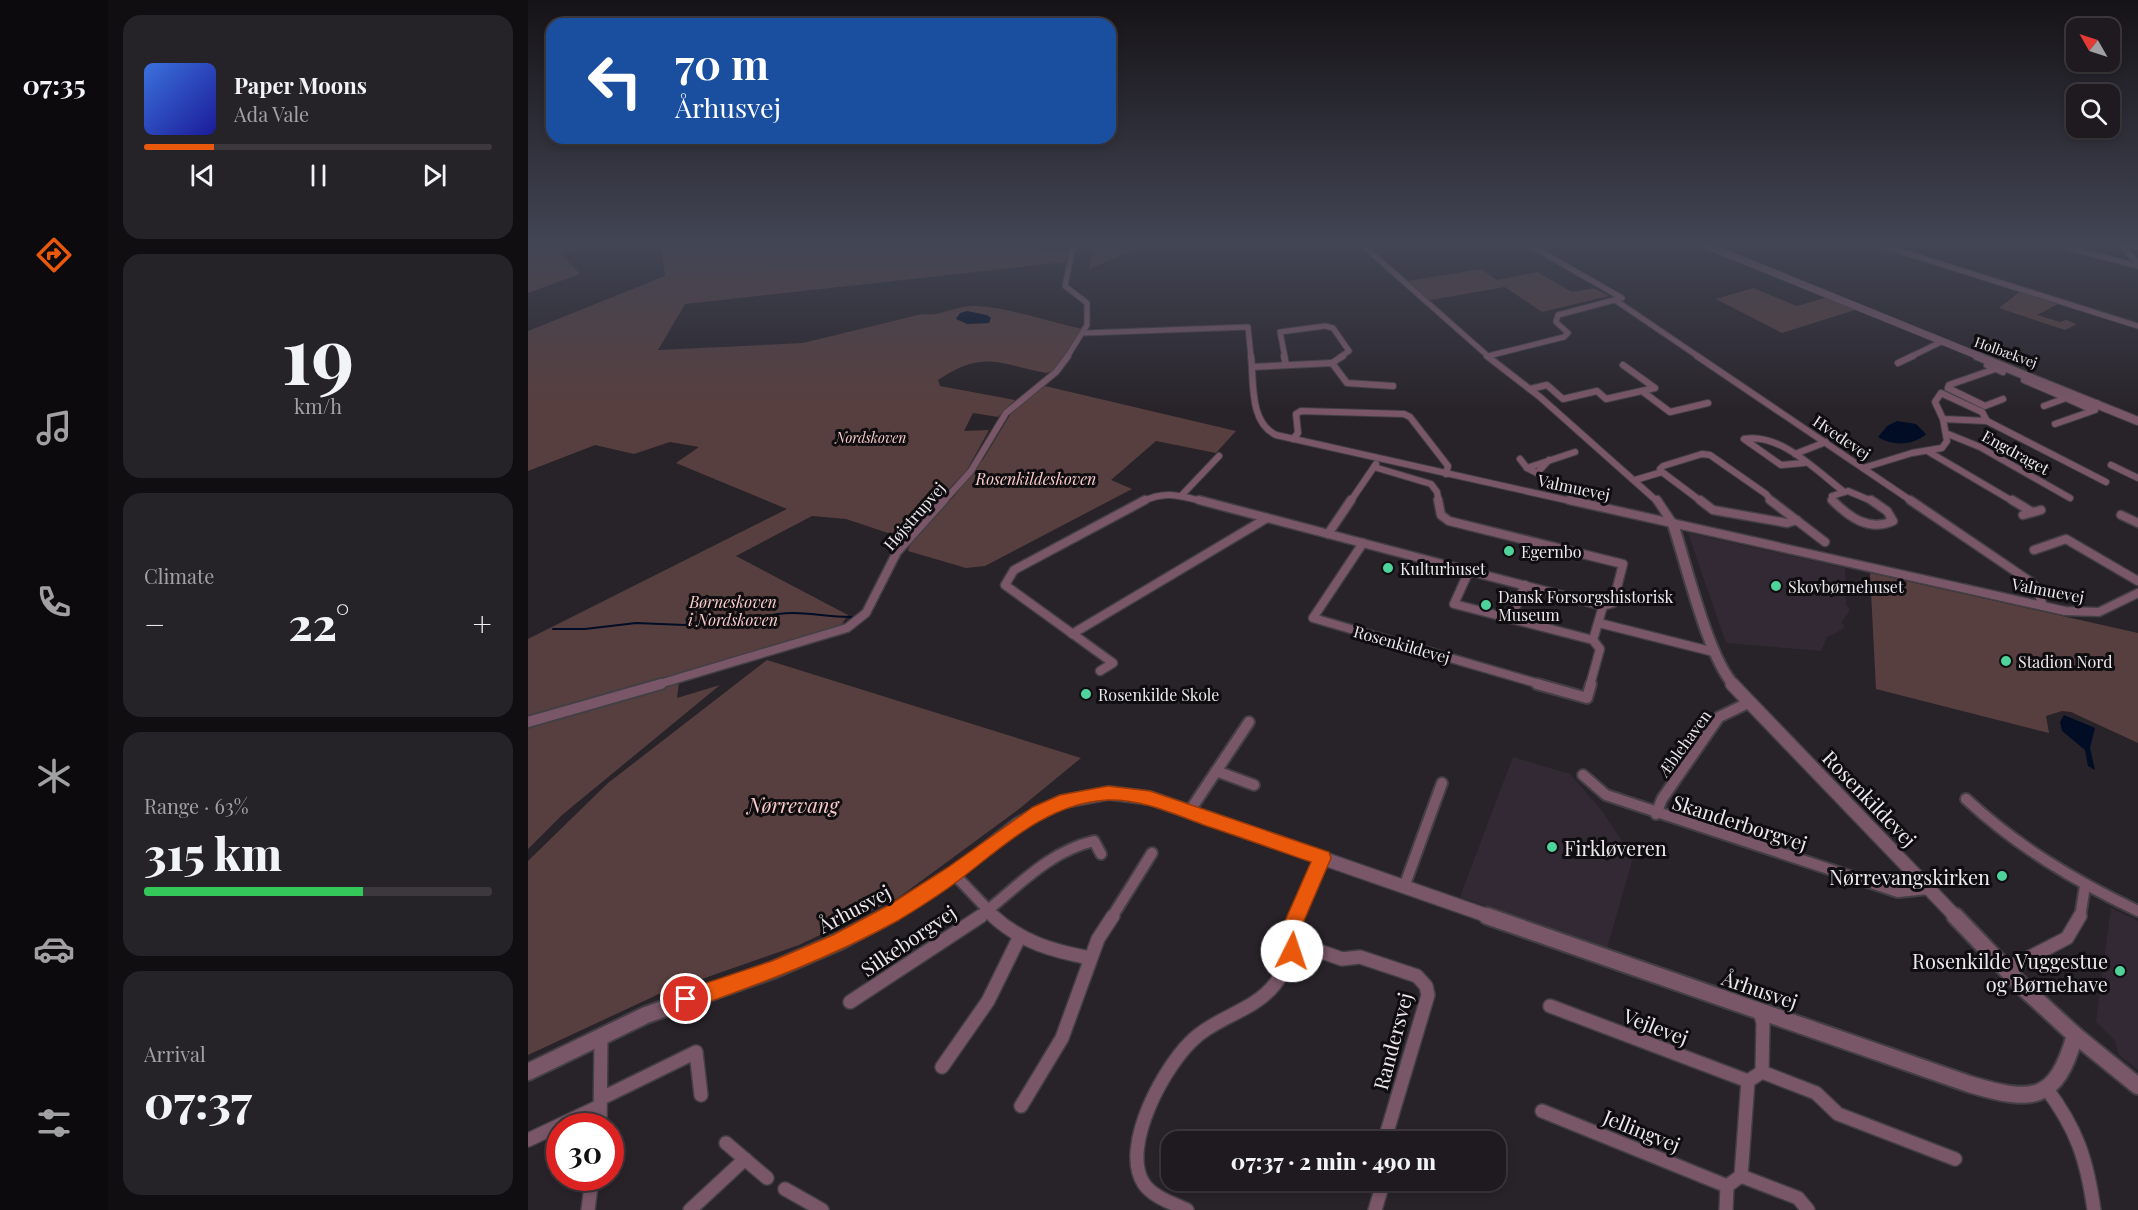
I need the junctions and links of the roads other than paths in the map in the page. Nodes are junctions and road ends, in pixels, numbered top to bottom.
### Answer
1 (1081, 298) edge
2 (1423, 298) edge
3 (1835, 298) edge
4 (2050, 298) edge
5 (1618, 299) joint
6 (2138, 326) edge
7 (1085, 333) junction
8 (1941, 342) junction
9 (1488, 356) junction
10 (1332, 363) junction
11 (1898, 363) dead end
12 (1286, 365) junction
13 (1623, 365) dead end
14 (1986, 365) dead end
15 (1252, 367) junction
16 (1995, 369) junction
17 (2003, 372) dead end
18 (2024, 380) dead end
19 (1392, 386) dead end
20 (1948, 388) junction
21 (1530, 389) junction
22 (1642, 391) junction
23 (1941, 393) junction
24 (2066, 398) junction
25 (2002, 399) dead end
26 (1708, 403) dead end
27 (2097, 403) junction
28 (2044, 406) dead end
29 (2086, 407) junction
30 (1943, 419) junction
31 (1987, 421) junction
32 (2138, 421) edge
33 (2055, 424) dead end
34 (1948, 434) junction
35 (1293, 439) junction
36 (1826, 442) junction
37 (1575, 452) dead end
38 (1929, 452) junction
39 (1795, 454) junction
40 (1219, 456) dead end
41 (1380, 459) junction
42 (1520, 459) dead end
43 (1551, 459) joint
44 (1804, 463) junction
45 (2111, 465) dead end
46 (1374, 467) junction
47 (1527, 468) joint
48 (1863, 468) junction
49 (1662, 472) junction
50 (1446, 474) junction
51 (2138, 478) edge
52 (2115, 479) dead end
53 (1635, 480) junction
54 (1844, 492) junction
55 (2080, 495) dead end
56 (1181, 496) junction
57 (2041, 510) dead end
58 (2032, 512) junction
59 (2023, 515) dead end
60 (2121, 515) dead end
61 (1266, 518) junction
62 (1797, 520) junction
63 (2138, 523) edge
64 (1673, 524) junction
65 (1328, 534) junction
66 (1825, 542) dead end
67 (1363, 543) junction
68 (2034, 550) dead end
69 (1469, 570) junction
70 (2138, 581) edge
71 (1525, 585) junction
72 (2138, 593) edge
73 (1603, 606) junction
74 (2043, 606) junction
75 (1511, 619) junction
76 (1599, 623) junction
77 (1072, 634) junction
78 (1593, 640) junction
79 (1714, 652) junction
80 (1100, 671) dead end
81 (1748, 703) junction
82 (528, 722) edge
83 (1249, 722) dead end
84 (1216, 771) junction
85 (1583, 775) dead end
86 (1442, 783) dead end
87 (1254, 785) dead end
88 (1966, 799) dead end
89 (1189, 812) junction
90 (1656, 814) junction
91 (1152, 853) dead end
92 (1101, 854) dead end
93 (1322, 858) junction
94 (954, 874) junction
95 (2085, 886) junction
96 (1404, 887) junction
97 (1928, 889) junction
98 (987, 911) junction
99 (2138, 911) edge
100 (1018, 938) junction
101 (1291, 941) junction
102 (1090, 958) junction
103 (2007, 969) junction
104 (850, 1002) dead end
105 (1550, 1006) dead end
106 (1760, 1011) junction
107 (2075, 1035) junction
108 (602, 1036) junction
109 (942, 1067) dead end
110 (528, 1072) edge
111 (1762, 1072) junction
112 (1748, 1082) junction
113 (2138, 1086) edge
114 (2046, 1088) junction
115 (701, 1095) dead end
116 (601, 1102) junction
117 (1021, 1106) dead end
118 (1542, 1111) dead end
119 (601, 1113) edge
120 (1387, 1131) edge
121 (528, 1140) edge
122 (726, 1143) dead end
123 (745, 1159) junction
124 (1955, 1159) dead end
125 (1741, 1176) junction
126 (767, 1178) dead end
127 (1727, 1186) junction
128 (785, 1189) dead end
129 (590, 1191) edge
130 (1381, 1191) edge
131 (819, 1209) edge
132 (588, 1210) edge
133 (690, 1210) edge
134 (1187, 1210) edge
135 (1375, 1210) edge
136 (1725, 1210) edge
137 (1808, 1210) edge
138 (2094, 1210) edge

1 - 7 street
2 - 9 street, Rosenkildevej
3 - 8 street, Holbækvej
4 - 6 street
5 - 9 street
5 - 36 street, Hvedevej
7 - 15 street, Valmuevej
7 - 82 street, Højstrupvej
8 - 11 street
8 - 27 street, Holbækvej
9 - 21 street, Rosenkildevej
10 - 12 street
10 - 12 street
10 - 19 street
12 - 15 street
13 - 22 street
14 - 16 street
15 - 35 street, Valmuevej
16 - 17 street
16 - 20 street
18 - 24 street
20 - 23 street
20 - 25 street
21 - 22 street, Rosenkildevej
21 - 53 street, Rosenkildevej
22 - 26 street
23 - 30 street
23 - 31 street, Engdraget
24 - 28 street
24 - 29 street
27 - 29 street
27 - 32 street, Holbækvej
29 - 33 street
30 - 31 street, Engdraget
30 - 34 street
31 - 52 street, Engdraget
34 - 38 street
34 - 55 street, Engdraget
35 - 41 street, Valmuevej
35 - 50 street
36 - 39 street
36 - 48 street, Hvedevej
37 - 43 street
38 - 48 street
38 - 58 street
39 - 44 street
39 - 44 street
40 - 56 street
41 - 46 street
41 - 50 street, Valmuevej
42 - 47 street
43 - 47 street
44 - 54 street
45 - 51 street
46 - 65 street
46 - 73 street, Rosenkildevej
48 - 74 street, Hvedevej
49 - 53 street
49 - 62 street
49 - 62 street
50 - 64 street, Valmuevej
53 - 64 street, Rosenkildevej
54 - 54 street
56 - 61 street
56 - 77 street
57 - 58 street
58 - 59 street
60 - 63 street
61 - 65 street
61 - 77 street
62 - 66 street
64 - 74 street, Valmuevej
64 - 79 street, Rosenkildevej
65 - 67 street
67 - 69 street
67 - 78 street, Rosenkildevej
68 - 70 street
69 - 71 street
69 - 75 street
71 - 73 street
71 - 75 street
72 - 74 street, Valmuevej
73 - 76 street, Rosenkildevej
75 - 78 street
76 - 78 street, Rosenkildevej
76 - 79 street
77 - 80 street
79 - 81 street, Rosenkildevej
81 - 90 street, Æblehaven
81 - 97 street, Rosenkildevej
83 - 84 street
84 - 87 street
84 - 89 street
85 - 90 street, Skanderborgvej
86 - 96 street
88 - 95 street
89 - 93 street, Århusvej
89 - 94 street, Århusvej
90 - 97 street, Skanderborgvej
91 - 102 street
92 - 98 street, Silkeborgvej
93 - 96 street, Århusvej
93 - 101 street
94 - 98 street, Silkeborgvej
94 - 108 street, Århusvej
95 - 99 street
95 - 103 street
96 - 106 street, Århusvej
97 - 103 street, Rosenkildevej
98 - 100 street, Silkeborgvej
98 - 104 street, Silkeborgvej
100 - 102 street, Silkeborgvej
100 - 109 street
101 - 120 street, Randersvej
101 - 134 street
102 - 117 street
103 - 107 street, Rosenkildevej
105 - 112 street, Vejlevej
106 - 111 street
106 - 114 street, Århusvej
107 - 113 street, Rosenkildevej
107 - 114 street
108 - 110 street, Århusvej
108 - 116 street
111 - 112 street
111 - 124 street
112 - 125 street
114 - 138 street
115 - 116 street
116 - 119 street
116 - 121 street
118 - 127 street, Jellingvej
122 - 123 street
123 - 126 street
123 - 133 street
125 - 127 street
125 - 137 street
127 - 136 street
128 - 131 street
129 - 132 street
130 - 135 street

